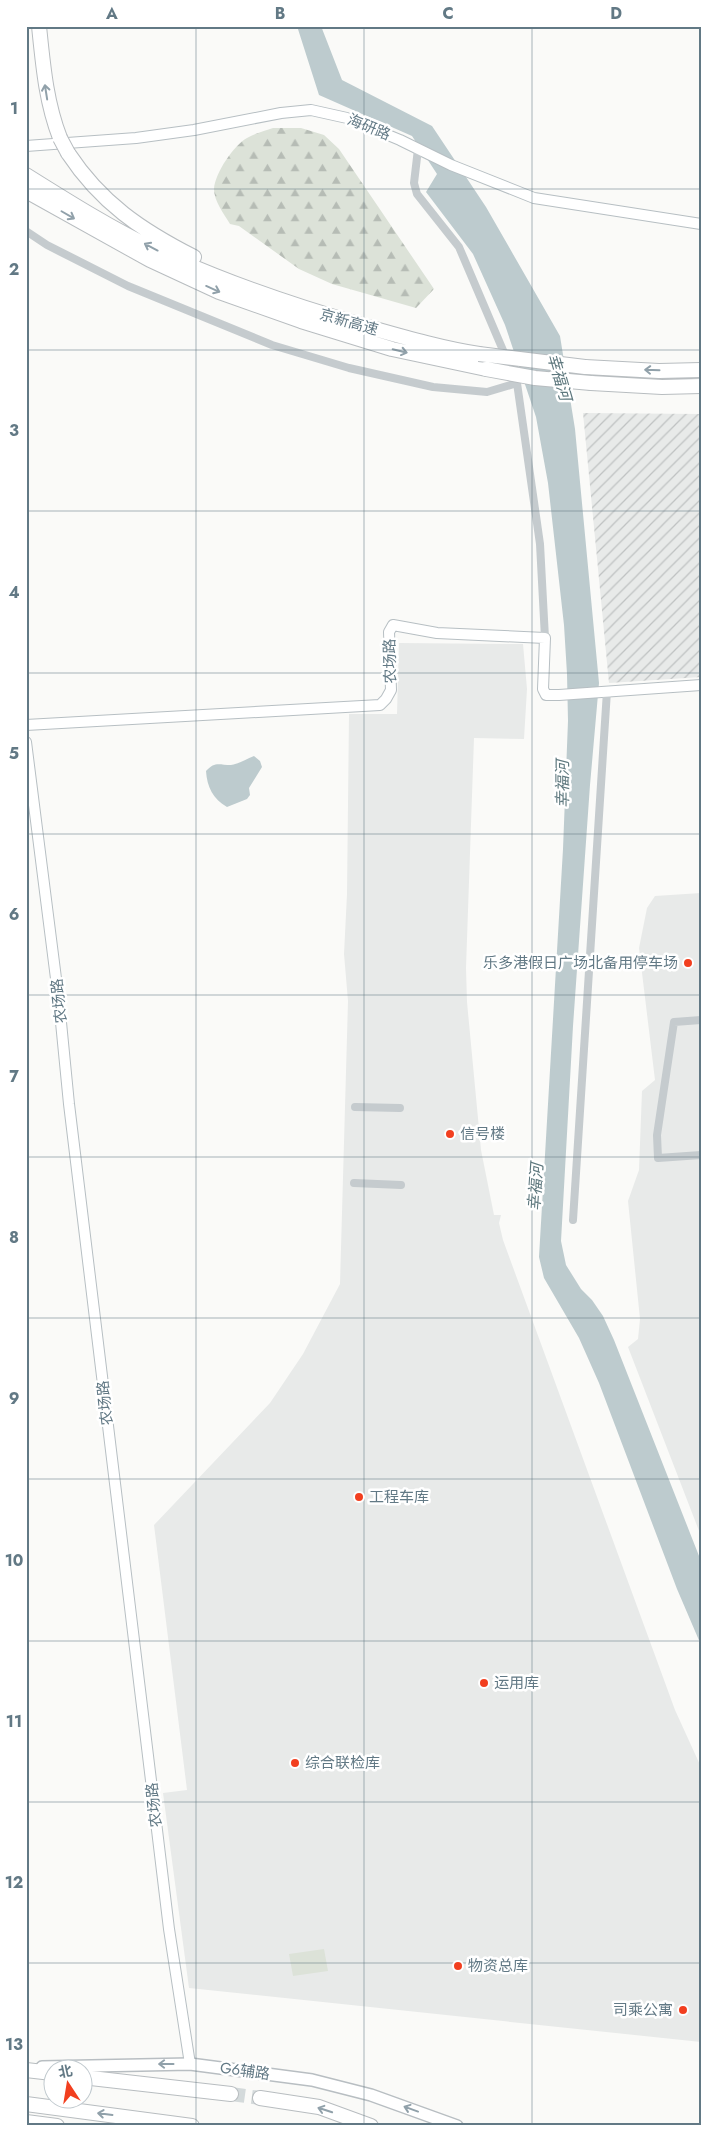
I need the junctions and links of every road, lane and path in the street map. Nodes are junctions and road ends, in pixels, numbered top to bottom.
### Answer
1 (39, 26) edge
2 (26, 146) edge
3 (422, 152) junction
4 (26, 175) edge
5 (26, 191) edge
6 (701, 224) edge
7 (26, 230) edge
8 (308, 310) junction
9 (701, 370) edge
10 (517, 383) junction
11 (701, 386) edge
12 (545, 638) junction
13 (701, 685) edge
14 (605, 691) junction
15 (26, 725) edge
16 (26, 742) edge
17 (701, 1020) edge
18 (355, 1107) dead end
19 (400, 1108) dead end
20 (701, 1155) edge
21 (354, 1183) dead end
22 (402, 1185) dead end
23 (573, 1220) dead end
24 (190, 2064) junction
25 (26, 2068) edge
26 (42, 2071) edge
27 (92, 2078) edge
28 (231, 2094) tunnel mouth
29 (260, 2098) tunnel mouth
30 (26, 2104) edge
31 (26, 2122) edge
32 (188, 2125) edge
33 (57, 2126) edge
34 (192, 2126) edge
35 (371, 2126) edge
36 (457, 2126) edge

8 -> 1 highway, bridge
2 - 3 street, 海研路
3 - 6 street, 海研路
3 - 10 street
8 -> 4 highway, 京新高速
5 -> 11 highway, 京新高速, bridge
7 - 10 street
9 -> 8 highway, 京新高速, bridge
10 - 12 street
12 - 14 street
12 - 15 street, 农场路
13 - 14 street
14 - 23 street
16 - 24 street, 农场路
17 - 20 street
18 - 19 street
21 - 22 street
24 -> 25 main road, G6辅路
36 -> 24 main road, G6辅路
25 - 26 highway
27 - 28 highway
35 -> 29 highway
32 -> 30 highway
31 - 33 highway
32 - 34 highway

